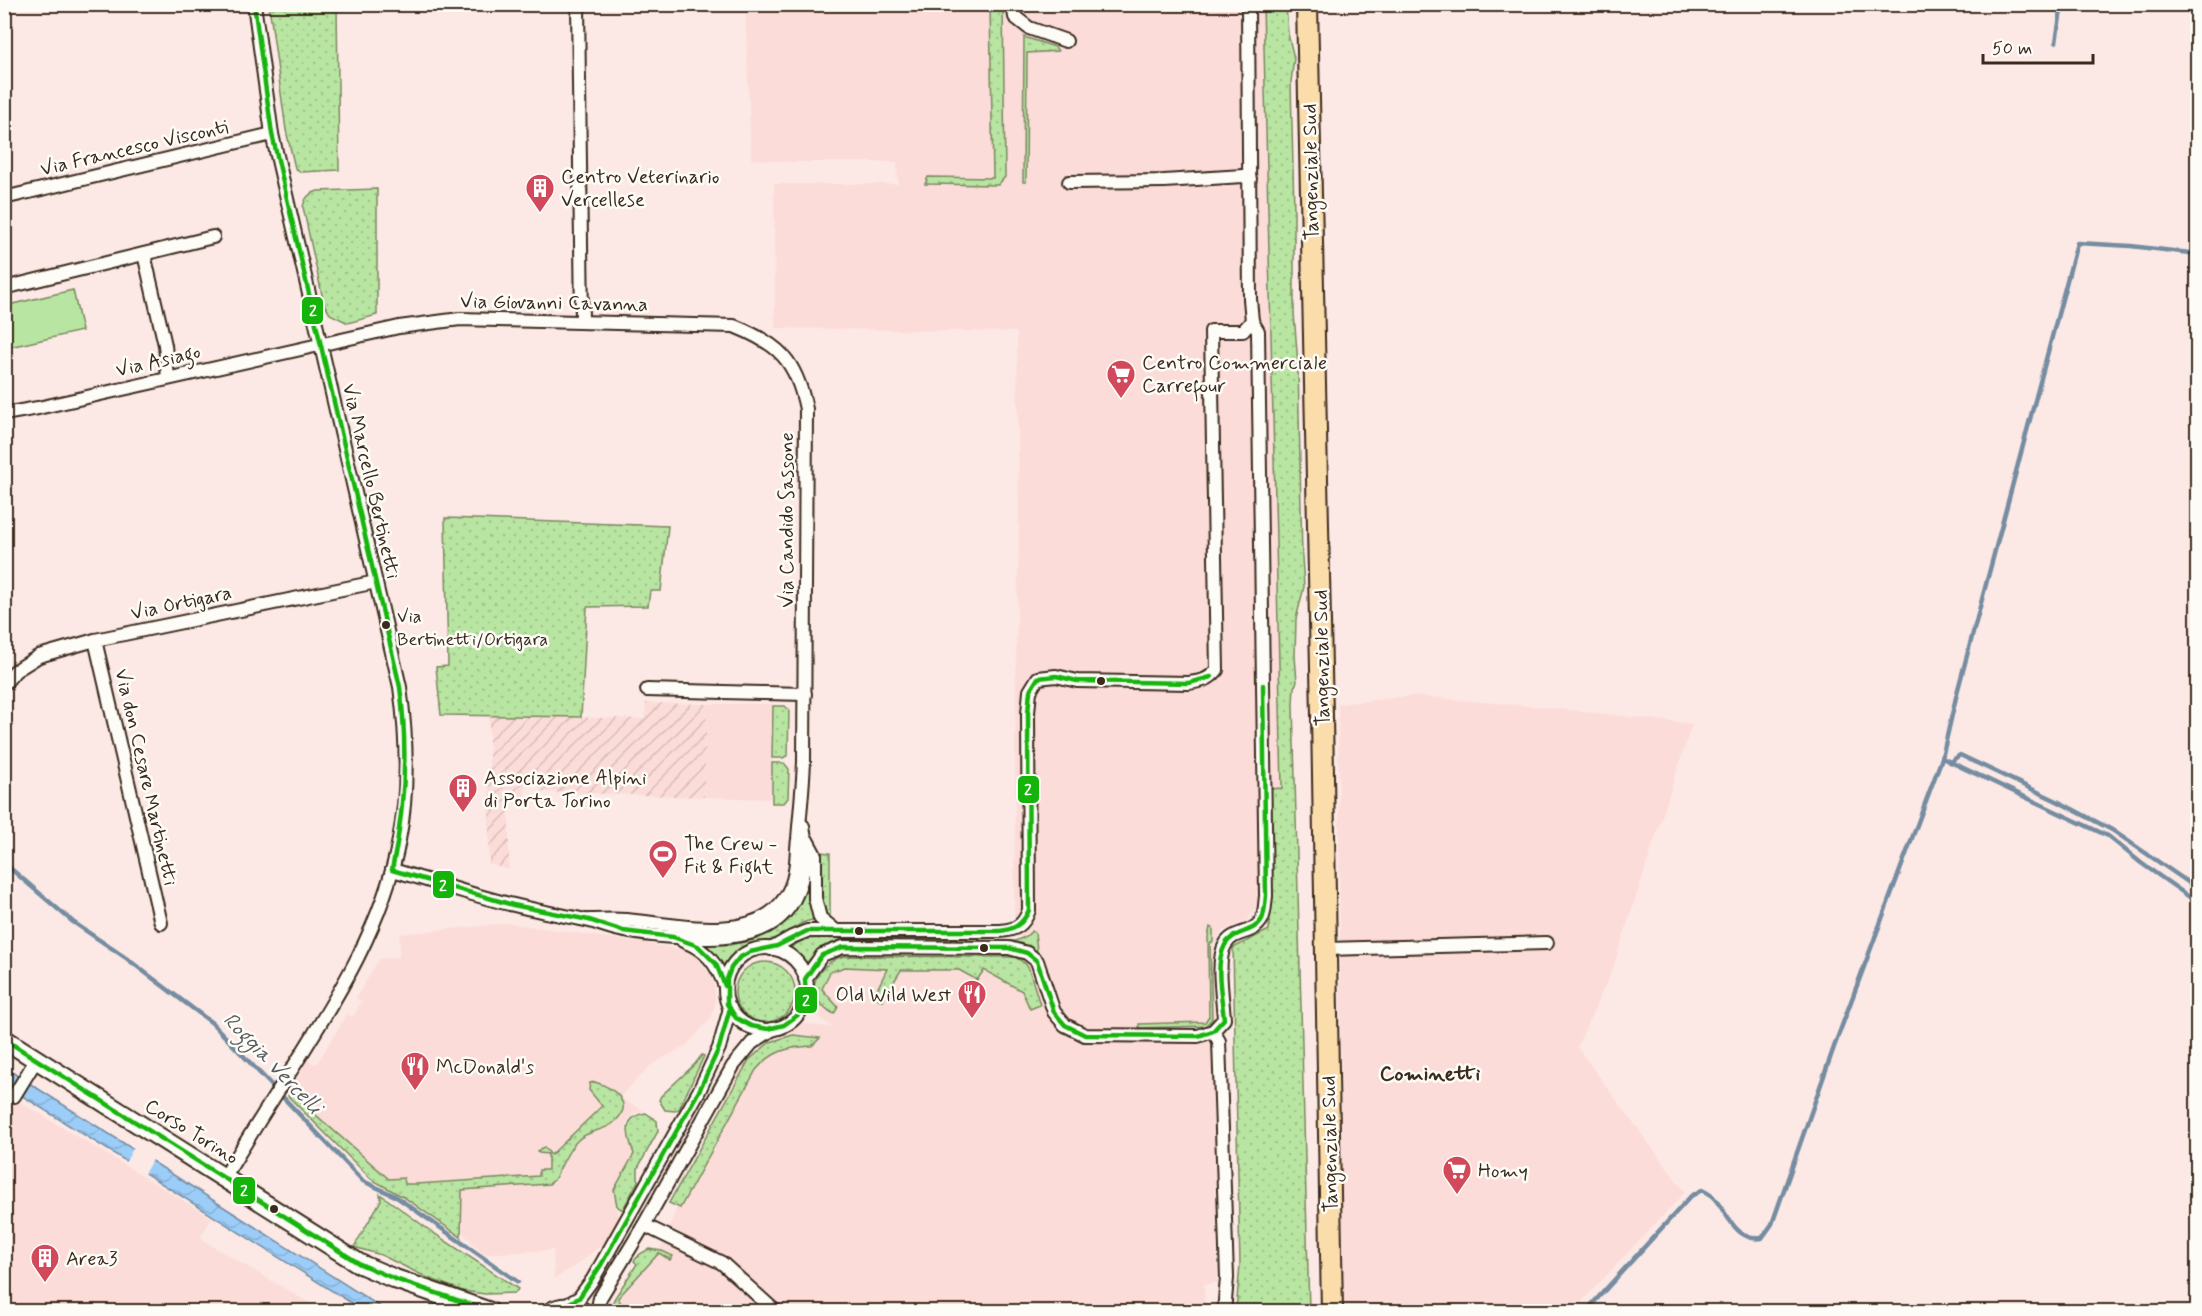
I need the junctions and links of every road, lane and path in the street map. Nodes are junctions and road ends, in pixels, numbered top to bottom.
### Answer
1 (254, 4) edge
2 (578, 4) edge
3 (1013, 4) edge
4 (1248, 4) edge
5 (1307, 4) edge
6 (1066, 41) dead end
7 (272, 134) junction
8 (1250, 179) junction
9 (1069, 182) dead end
10 (4, 198) edge
11 (213, 237) dead end
12 (144, 254) junction
13 (4, 288) edge
14 (1252, 321) junction
15 (582, 322) junction
16 (320, 344) junction
17 (782, 353) joint
18 (168, 378) junction
19 (4, 414) edge
20 (376, 582) junction
21 (95, 640) junction
22 (4, 684) edge
23 (647, 690) dead end
24 (805, 694) junction
25 (801, 816) junction
26 (806, 838) junction
27 (392, 870) junction
28 (797, 881) junction
29 (589, 921) junction
30 (161, 922) dead end
31 (836, 931) junction
32 (673, 937) junction
33 (1547, 943) dead end
34 (771, 949) junction
35 (1326, 949) junction
36 (806, 979) junction
37 (725, 986) junction
38 (730, 1008) junction
39 (773, 1029) junction
40 (1213, 1031) junction
41 (4, 1039) edge
42 (32, 1067) junction
43 (14, 1096) dead end
44 (224, 1178) junction
45 (644, 1225) junction
46 (557, 1310) edge
47 (490, 1311) edge
48 (507, 1311) edge
49 (583, 1311) edge
50 (597, 1311) edge
51 (776, 1311) edge
52 (1224, 1311) edge
53 (1332, 1311) edge

1 - 7 street, Via Marcello Bertinetti
2 - 15 street
3 - 6 street
4 - 8 street
5 - 35 main road, Tangenziale Sud
7 - 10 street, Via Francesco Visconti
7 - 16 street, Via Marcello Bertinetti
8 - 9 street
8 - 14 street
11 - 12 street
12 - 13 street
12 - 18 street
14 - 31 street
14 - 40 street
15 - 16 street, Via Giovanni Cavanna
15 - 17 street, Via Giovanni Cavanna
16 - 18 street, Via Asiago
16 - 20 street, Via Marcello Bertinetti
17 - 24 street, Via Candido Sassone
18 - 19 street, Via Asiago
20 - 21 street, Via Ortigara
20 - 27 street, Via Marcello Bertinetti
21 - 22 street, Via Ortigara
21 - 30 street, Via don Cesare Martinetti
23 - 24 street
24 - 25 street, Via Candido Sassone
25 - 26 street, Via Candido Sassone
25 - 28 street, Via Candido Sassone
26 - 28 street, Via Candido Sassone
26 - 31 street
27 - 29 street
27 - 44 street, Via Marcello Bertinetti
28 - 29 street
28 - 32 street
29 - 32 street
31 - 34 street
32 - 37 street
33 - 35 street
34 - 36 street
34 - 37 street
35 - 53 main road, Tangenziale Sud
36 - 39 street
36 - 40 street
37 - 38 street
38 - 39 street
38 - 46 street
39 - 45 street
40 - 52 street
41 - 42 main road, Corso Torino
42 - 43 street
42 - 44 main road, Corso Torino
44 - 47 main road, Corso Torino
45 - 50 street
45 - 51 street
46 - 49 main road
47 - 48 main road, Corso Torino

